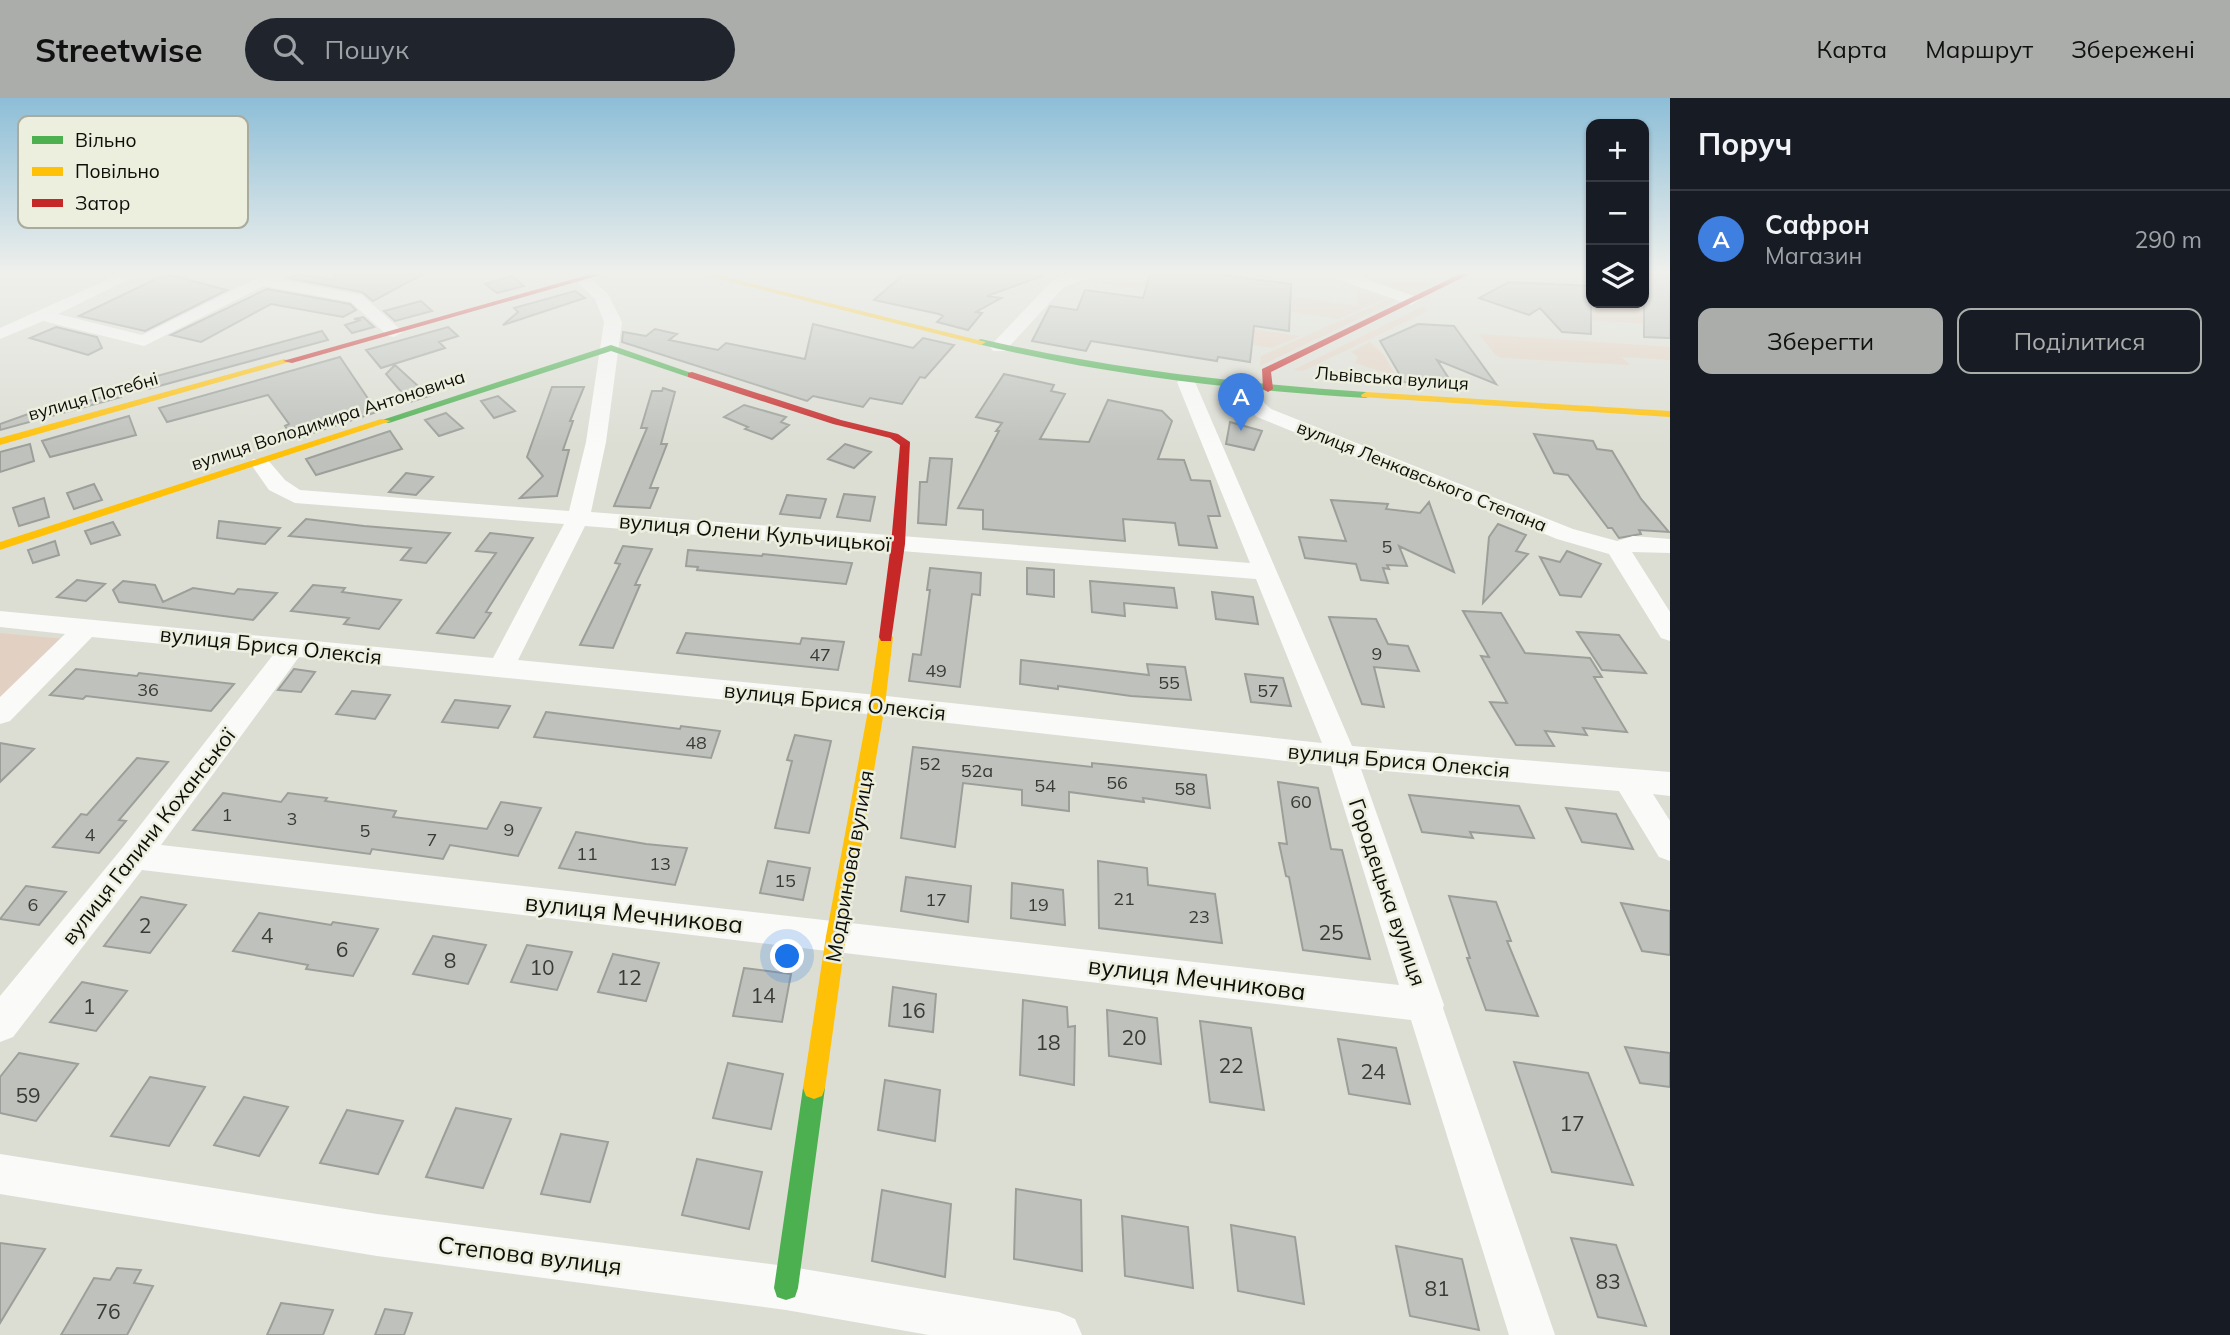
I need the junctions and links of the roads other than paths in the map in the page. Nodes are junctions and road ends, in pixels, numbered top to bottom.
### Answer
1 (107, 332) edge
2 (162, 332) edge
3 (391, 332) edge
4 (613, 332) edge
5 (937, 332) edge
6 (1013, 332) edge
7 (1346, 332) edge
8 (999, 347) junction
9 (611, 348) junction
10 (1186, 382) junction
11 (1235, 387) junction
12 (1268, 389) junction
13 (1670, 414) edge
14 (0, 442) edge
15 (260, 463) junction
16 (578, 518) junction
17 (898, 544) junction
18 (0, 546) edge
19 (1670, 546) edge
20 (1618, 549) junction
21 (1264, 572) junction
22 (0, 619) edge
23 (87, 627) junction
24 (1670, 632) edge
25 (293, 647) junction
26 (500, 669) junction
27 (877, 705) junction
28 (0, 714) edge
29 (1342, 756) junction
30 (1628, 780) junction
31 (1670, 784) edge
32 (1670, 848) edge
33 (135, 856) junction
34 (836, 936) junction
35 (1426, 1004) junction
36 (0, 1024) edge
37 (0, 1174) edge
38 (786, 1287) junction
39 (1056, 1335) edge
40 (1532, 1335) edge

1 - 2 street
3 - 14 street, вулиця Потебні
4 - 9 street
5 - 8 street, Львівська вулиця
6 - 8 street
7 - 12 street
8 - 10 street, Львівська вулиця
9 - 15 street, вулиця Володимира Антоновича
9 - 16 street
9 - 17 street, Модринова вулиця
10 - 11 street, Львівська вулиця
10 - 21 street, Городецька вулиця
11 - 12 street, Львівська вулиця
11 - 20 street, вулиця Ленкавського Степана
12 - 13 street, Львівська вулиця
15 - 16 street, вулиця Олени Кульчицької
15 - 18 street, вулиця Володимира Антоновича
16 - 17 street, вулиця Олени Кульчицької
16 - 26 street
17 - 21 street, вулиця Олени Кульчицької
17 - 27 street, Модринова вулиця
19 - 20 street, вулиця Ленкавського Степана
20 - 24 street
21 - 29 street, Городецька вулиця
22 - 23 street, вулиця Брися Олексія
23 - 25 street, вулиця Брися Олексія
23 - 28 street
25 - 26 street, вулиця Брися Олексія
25 - 33 street, вулиця Галини Коханської
26 - 27 street, вулиця Брися Олексія
27 - 29 street, вулиця Брися Олексія
27 - 34 street, Модринова вулиця
29 - 30 street, вулиця Брися Олексія
29 - 35 street, Городецька вулиця
30 - 31 street, вулиця Брися Олексія
30 - 32 street
33 - 34 street, вулиця Мечникова
33 - 36 street, вулиця Галини Коханської
34 - 35 street, вулиця Мечникова
34 - 38 street, Модринова вулиця
35 - 40 street, Городецька вулиця
37 - 38 street, Степова вулиця
38 - 39 street, Степова вулиця

